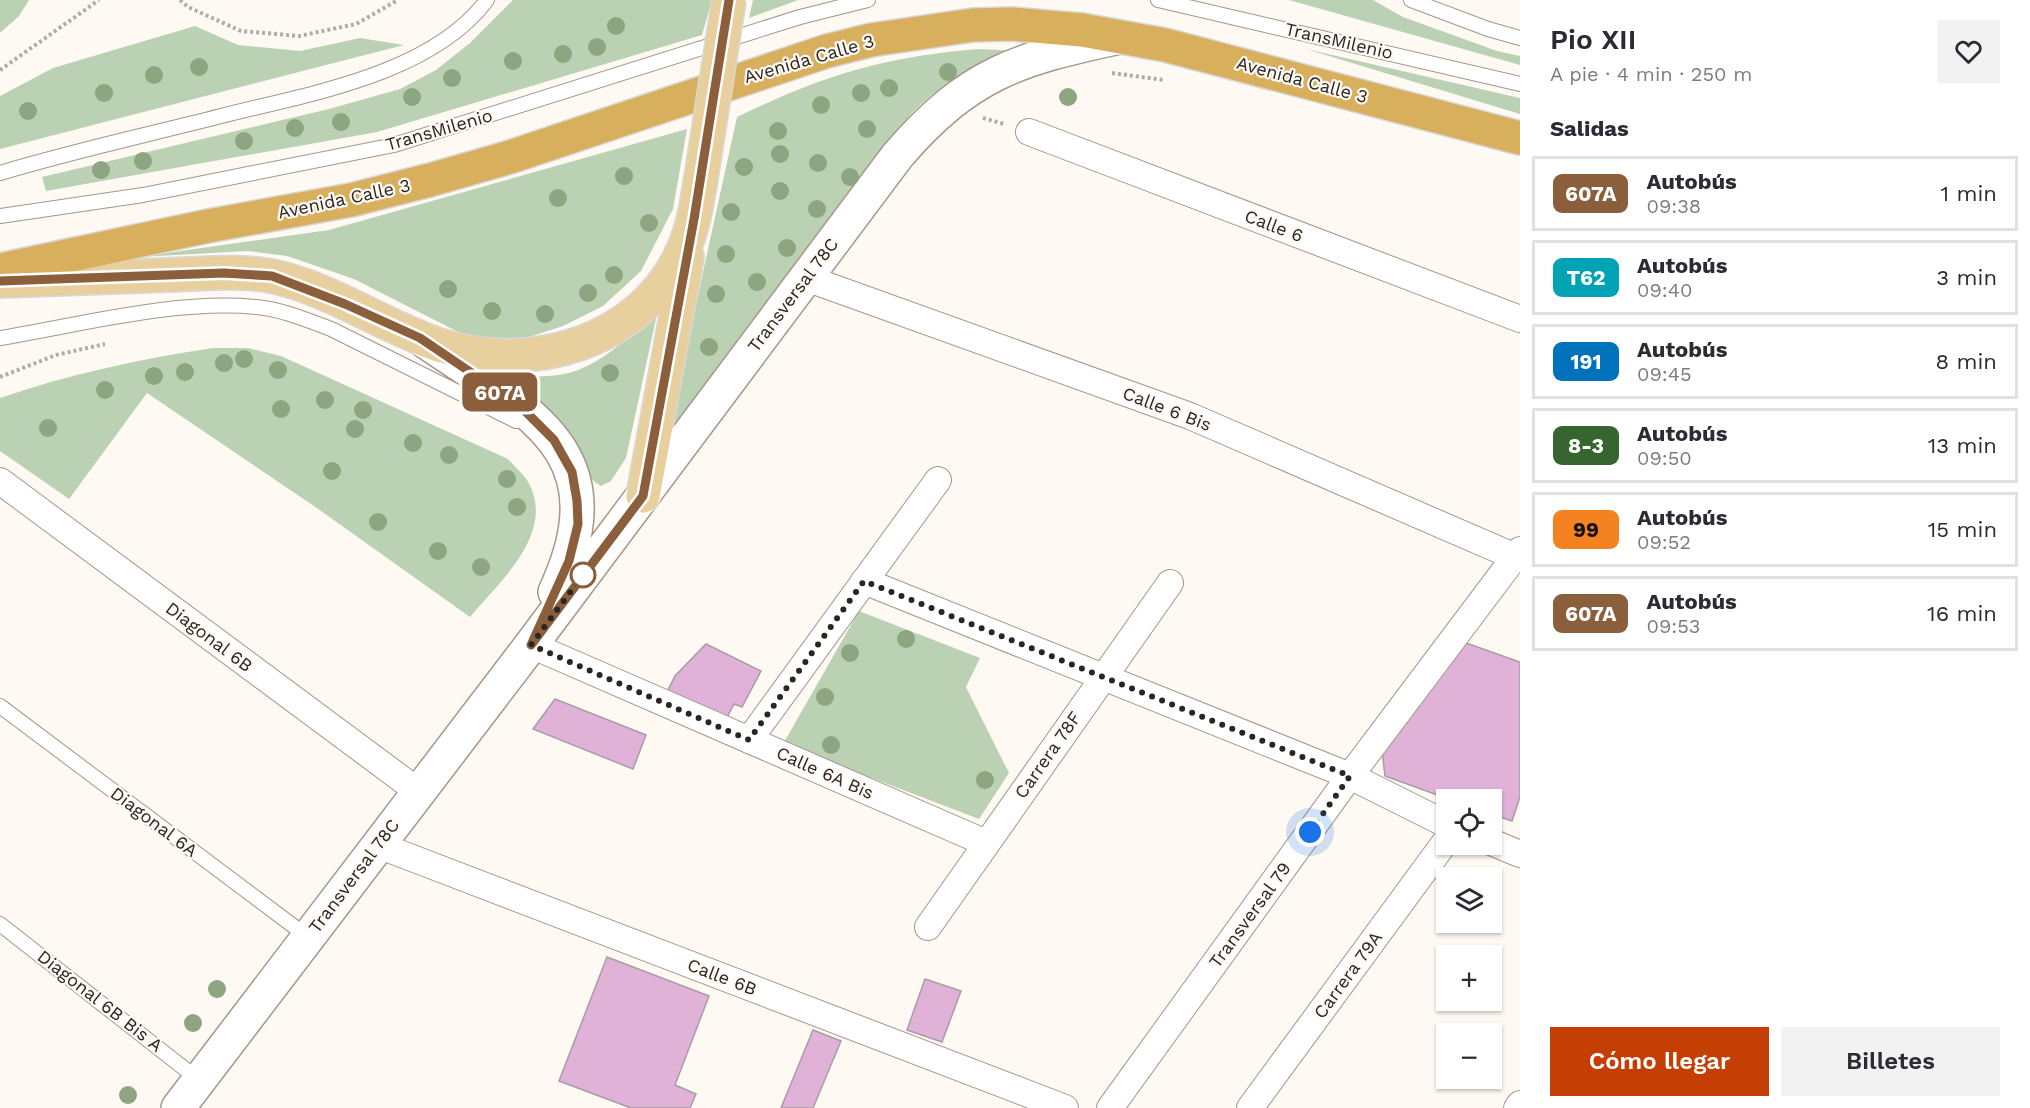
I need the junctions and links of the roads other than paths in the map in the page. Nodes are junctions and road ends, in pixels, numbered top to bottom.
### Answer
1 (487, 0) edge
2 (729, 0) edge
3 (868, 0) edge
4 (1158, 0) edge
5 (1411, 0) edge
6 (1124, 36) junction
7 (1520, 38) edge
8 (1520, 84) edge
9 (1029, 132) dead end
10 (1520, 138) edge
11 (0, 173) edge
12 (0, 216) edge
13 (694, 219) junction
14 (0, 270) edge
15 (806, 278) junction
16 (0, 281) edge
17 (1520, 320) edge
18 (0, 338) edge
19 (420, 338) junction
20 (572, 472) junction
21 (938, 480) dead end
22 (0, 481) edge
23 (643, 496) junction
24 (1518, 555) edge
25 (864, 581) junction
26 (1170, 583) dead end
27 (531, 645) junction
28 (1104, 676) junction
29 (0, 706) edge
30 (749, 740) junction
31 (1350, 776) junction
32 (419, 792) junction
33 (1436, 819) edge
34 (986, 843) junction
35 (378, 845) junction
36 (1502, 847) edge
37 (1520, 854) edge
38 (1436, 855) edge
39 (0, 924) edge
40 (928, 927) dead end
41 (308, 937) junction
42 (199, 1080) junction
43 (178, 1108) edge
44 (1065, 1108) edge
45 (1110, 1108) edge
46 (1250, 1108) edge

1 - 11 lane
2 - 13 main road, bridge
3 - 12 lane, TransMilenio
4 - 8 lane, TransMilenio
5 - 7 lane
6 - 10 highway, Avenida Calle 3
6 - 14 highway, Avenida Calle 3
6 - 15 street, Transversal 78C
9 - 17 street, Calle 6
13 - 19 main road
13 - 23 main road
15 - 23 street, Transversal 78C
15 - 24 street, Calle 6 Bis
16 - 19 main road
18 - 20 lane
19 - 20 street, Transversal 78C
20 - 27 street, Transversal 78C
21 - 25 street
22 - 32 street, Diagonal 6B
23 - 27 street, Transversal 78C
24 - 31 street, Transversal 79
25 - 28 street
25 - 30 street
26 - 28 street, Carrera 78F
27 - 30 street, Calle 6A Bis
27 - 32 street, Transversal 78C
28 - 31 street
28 - 34 street, Carrera 78F
29 - 41 lane, Diagonal 6A
30 - 34 street, Calle 6A Bis
31 - 33 street
31 - 45 street, Transversal 79
32 - 35 street, Transversal 78C
34 - 40 street, Carrera 78F
35 - 41 street, Transversal 78C
35 - 44 street, Calle 6B
36 - 37 street
38 - 46 street, Carrera 79A
39 - 42 lane, Diagonal 6B Bis A
41 - 42 street, Transversal 78C
42 - 43 street, Transversal 78C

